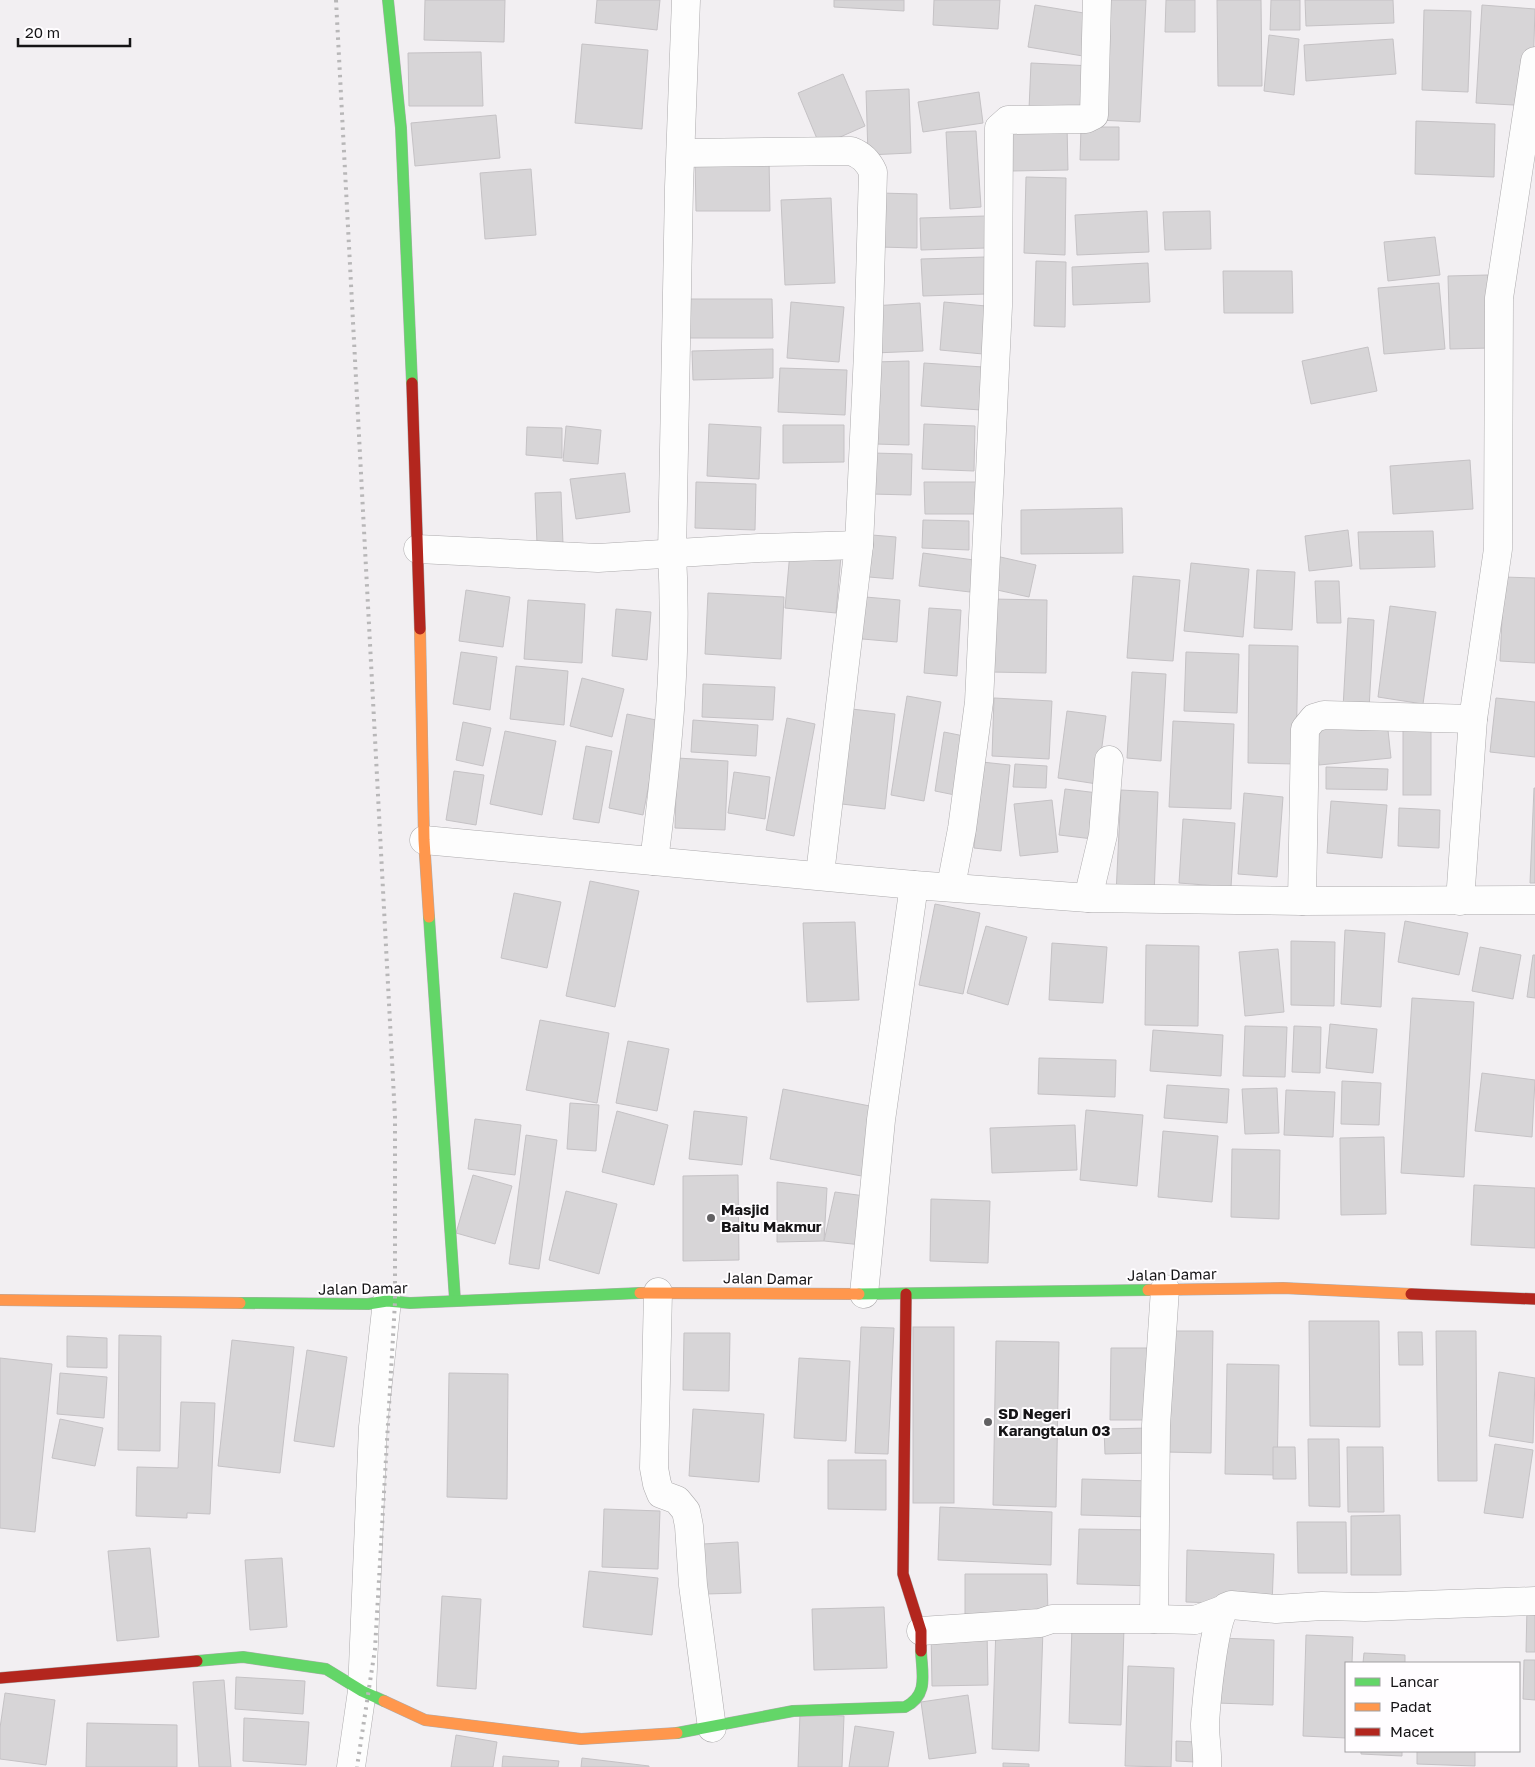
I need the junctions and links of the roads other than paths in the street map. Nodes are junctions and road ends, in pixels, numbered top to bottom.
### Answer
1 (388, 0) edge
2 (686, 0) edge
3 (1097, 0) edge
4 (1535, 62) edge
5 (680, 153) junction
6 (859, 545) junction
7 (418, 549) junction
8 (672, 554) junction
9 (1473, 719) junction
10 (1109, 760) dead end
11 (424, 840) junction
12 (654, 861) junction
13 (820, 874) junction
14 (914, 885) junction
15 (951, 886) junction
16 (1088, 898) junction
17 (1535, 900) edge
18 (1302, 901) junction
19 (1460, 901) junction
20 (1165, 1289) junction
21 (658, 1292) junction
22 (864, 1294) junction
23 (906, 1294) junction
24 (1535, 1299) edge
25 (0, 1300) edge
26 (455, 1300) junction
27 (387, 1302) junction
28 (1535, 1601) edge
29 (1222, 1610) junction
30 (1154, 1619) junction
31 (921, 1631) junction
32 (0, 1678) edge
33 (362, 1691) junction
34 (712, 1728) junction
35 (351, 1767) edge
36 (1208, 1767) edge

1 - 7 street
2 - 5 street
3 - 15 street
4 - 9 street
5 - 6 street
5 - 8 street
6 - 8 street
6 - 13 street
7 - 8 street
7 - 11 street
8 - 12 street
9 - 18 street
9 - 19 street
10 - 16 street
11 - 12 street
11 - 26 street
12 - 13 street
13 - 14 street
14 - 15 street
14 - 22 street
15 - 16 street
16 - 18 street
17 - 19 street
18 - 19 street
20 - 23 street, Jalan Damar
20 - 24 street, Jalan Damar
20 - 30 street
21 - 22 street, Jalan Damar
21 - 26 street, Jalan Damar
21 - 34 street
22 - 23 street, Jalan Damar
23 - 31 street
25 - 27 street, Jalan Damar
26 - 27 street, Jalan Damar
27 - 33 street
28 - 29 street
29 - 30 street
29 - 36 street
30 - 31 street
31 - 34 street
32 - 33 street
33 - 34 street
33 - 35 street

